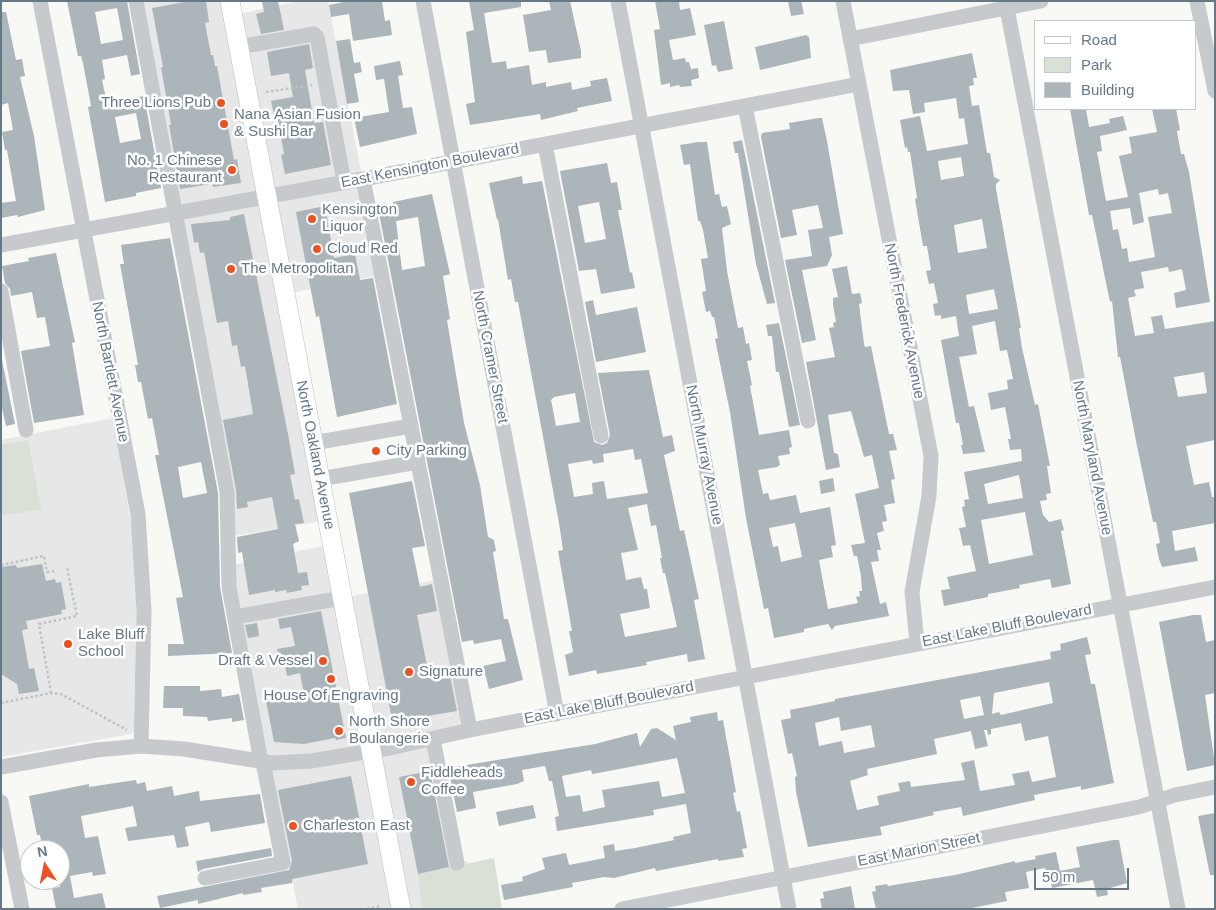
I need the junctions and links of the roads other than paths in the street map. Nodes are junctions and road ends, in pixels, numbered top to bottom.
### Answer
1 (40, 1) edge
2 (136, 1) edge
3 (230, 1) edge
4 (423, 1) edge
5 (618, 1) edge
6 (843, 1) edge
7 (1041, 1) edge
8 (1197, 1) edge
9 (1007, 8) junction
10 (850, 38) junction
11 (238, 47) junction
12 (858, 84) junction
13 (1215, 91) edge
14 (745, 106) junction
15 (642, 125) junction
16 (545, 144) junction
17 (453, 162) junction
18 (363, 179) junction
19 (344, 182) junction
20 (266, 196) junction
21 (176, 213) junction
22 (83, 230) junction
23 (1, 245) edge
24 (1, 291) edge
25 (808, 421) dead end
26 (411, 426) junction
27 (26, 430) dead end
28 (601, 436) dead end
29 (314, 444) junction
30 (418, 462) junction
31 (320, 479) junction
32 (1215, 587) edge
33 (342, 598) junction
34 (1120, 604) junction
35 (235, 617) junction
36 (917, 643) junction
37 (746, 677) junction
38 (556, 714) junction
39 (470, 730) junction
40 (433, 739) junction
41 (141, 746) junction
42 (371, 751) junction
43 (262, 762) junction
44 (1, 766) edge
45 (1215, 787) edge
46 (1157, 801) junction
47 (1, 802) edge
48 (457, 863) dead end
49 (783, 876) junction
50 (205, 878) dead end
51 (22, 909) edge
52 (401, 909) edge
53 (622, 909) edge
54 (789, 909) edge
55 (1178, 909) edge

1 - 22 street, North Bartlett Avenue
2 - 21 street
3 - 11 main road, North Oakland Avenue
4 - 17 street, North Cramer Street
5 - 15 street, North Murray Avenue
6 - 10 street, North Frederick Avenue
7 - 9 street
8 - 13 street
9 - 10 street
9 - 34 street, North Maryland Avenue
10 - 12 street, North Frederick Avenue
11 - 19 street
11 - 20 main road, North Oakland Avenue
12 - 14 street, East Kensington Boulevard
12 - 36 street, North Frederick Avenue
14 - 15 street, East Kensington Boulevard
14 - 25 street
15 - 16 street, East Kensington Boulevard
15 - 37 street, North Murray Avenue
16 - 17 street, East Kensington Boulevard
16 - 28 street
17 - 18 street, East Kensington Boulevard
17 - 38 street, North Cramer Street
18 - 19 street, East Kensington Boulevard
18 - 26 street
19 - 20 street, East Kensington Boulevard
20 - 21 street, East Kensington Boulevard
20 - 29 main road, North Oakland Avenue
21 - 22 street, East Kensington Boulevard
21 - 35 street
22 - 23 street, East Kensington Boulevard
22 - 41 street, North Bartlett Avenue
24 - 27 street
26 - 29 street
26 - 30 street
29 - 31 main road, North Oakland Avenue
30 - 31 street
30 - 39 street
31 - 33 main road, North Oakland Avenue
32 - 34 street, East Lake Bluff Boulevard
33 - 35 street
33 - 42 main road, North Oakland Avenue
34 - 36 street, East Lake Bluff Boulevard
34 - 46 street, North Maryland Avenue
35 - 43 street
36 - 37 street, East Lake Bluff Boulevard
37 - 38 street, East Lake Bluff Boulevard
37 - 49 street, North Murray Avenue
38 - 39 street, East Lake Bluff Boulevard
39 - 40 street, East Lake Bluff Boulevard
40 - 42 street, East Lake Bluff Boulevard
40 - 48 street
41 - 43 street, East Lake Bluff Boulevard
41 - 44 street, East Lake Bluff Boulevard
42 - 43 street, East Lake Bluff Boulevard
42 - 52 main road, North Oakland Avenue
43 - 50 street
45 - 46 street, East Marion Street
46 - 49 street, East Marion Street
46 - 55 street, North Maryland Avenue
47 - 51 street
49 - 53 street, East Marion Street
49 - 54 street, North Murray Avenue

